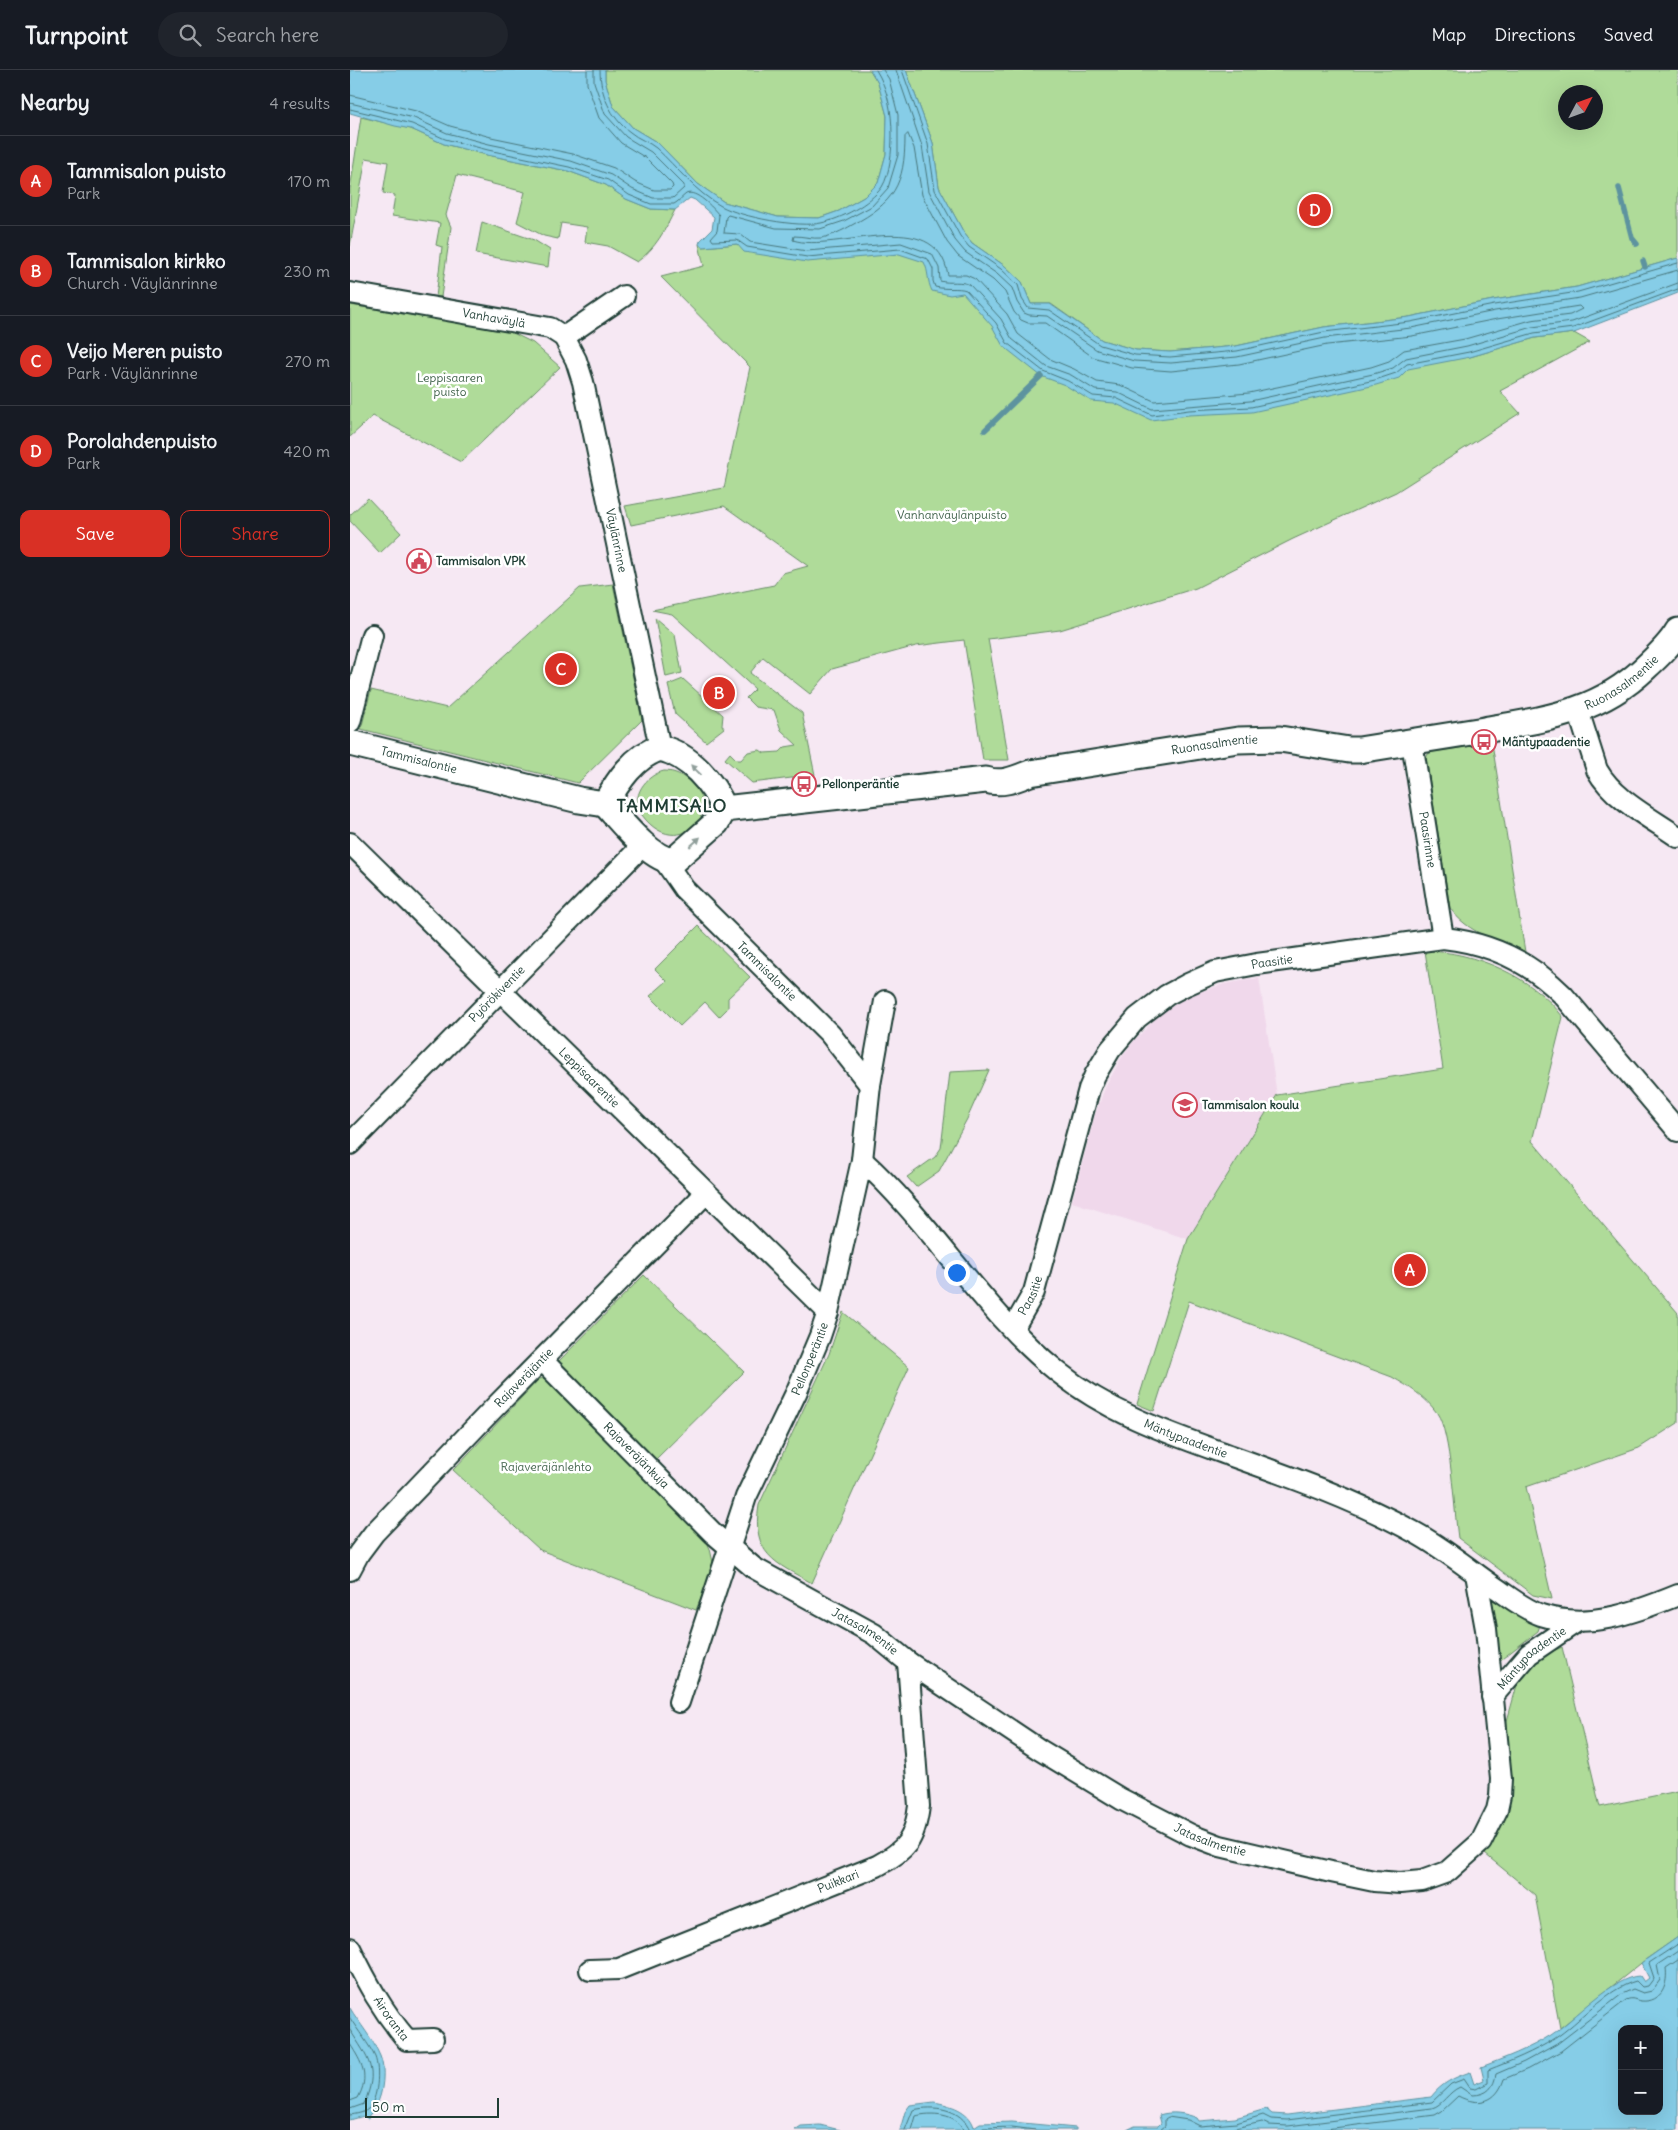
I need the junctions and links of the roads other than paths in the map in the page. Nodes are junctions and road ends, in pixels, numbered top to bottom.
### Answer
1 (350, 293) edge
2 (624, 296) dead end
3 (564, 337) junction
4 (1678, 631) edge
5 (372, 635) dead end
6 (1578, 710) junction
7 (350, 722) edge
8 (1412, 742) junction
9 (350, 743) edge
10 (660, 748) junction
11 (605, 804) junction
12 (724, 809) junction
13 (1678, 837) edge
14 (350, 843) edge
15 (644, 844) junction
16 (664, 860) junction
17 (1443, 938) junction
18 (501, 991) junction
19 (885, 1001) dead end
20 (870, 1085) junction
21 (1678, 1131) edge
22 (350, 1144) edge
23 (862, 1160) junction
24 (706, 1193) junction
25 (828, 1312) junction
26 (1013, 1329) junction
27 (542, 1360) junction
28 (730, 1549) junction
29 (350, 1570) edge
30 (1476, 1574) junction
31 (1678, 1595) edge
32 (1576, 1622) junction
33 (908, 1662) junction
34 (1492, 1697) junction
35 (679, 1702) dead end
36 (350, 1948) edge
37 (590, 1970) dead end
38 (433, 2039) dead end

1 - 3 street, Vanhaväylä
2 - 3 street
3 - 10 street, Väylänrinne
4 - 6 street, Ruonasalmentie
5 - 7 street
6 - 8 street, Ruonasalmentie
6 - 13 street
8 - 12 street, Ruonasalmentie
8 - 17 street, Paasirinne
9 - 11 street, Tammisalontie
10 - 11 street
12 -> 10 street
11 - 15 street
16 -> 12 street
14 - 18 street, Leppisaarentie
15 - 16 street
15 - 18 street, Pyörökiventie
16 - 20 street, Tammisalontie
17 - 21 street, Paasitie
17 - 26 street, Paasitie
18 - 22 street, Pyörökiventie
18 - 24 street, Leppisaarentie
19 - 20 street, Pellonperäntie
20 - 23 street, Pellonperäntie
23 - 25 street, Pellonperäntie
23 - 26 street, Mäntypaadentie
24 - 25 street, Leppisaarentie
24 - 27 street, Rajaveräjäntie
25 - 28 street, Pellonperäntie
26 - 30 street, Mäntypaadentie
27 - 28 street, Rajaveräjänkuja
27 - 29 street, Rajaveräjäntie
28 - 33 street, Jatasalmentie
28 - 35 street, Pellonperäntie
30 - 32 street, Mäntypaadentie
30 - 34 street, Jatasalmentie
31 - 32 street, Mäntypaadentie
32 - 34 street, Mäntypaadentie
33 - 34 street, Jatasalmentie
33 - 37 street, Puikkari
36 - 38 street, Airoranta

